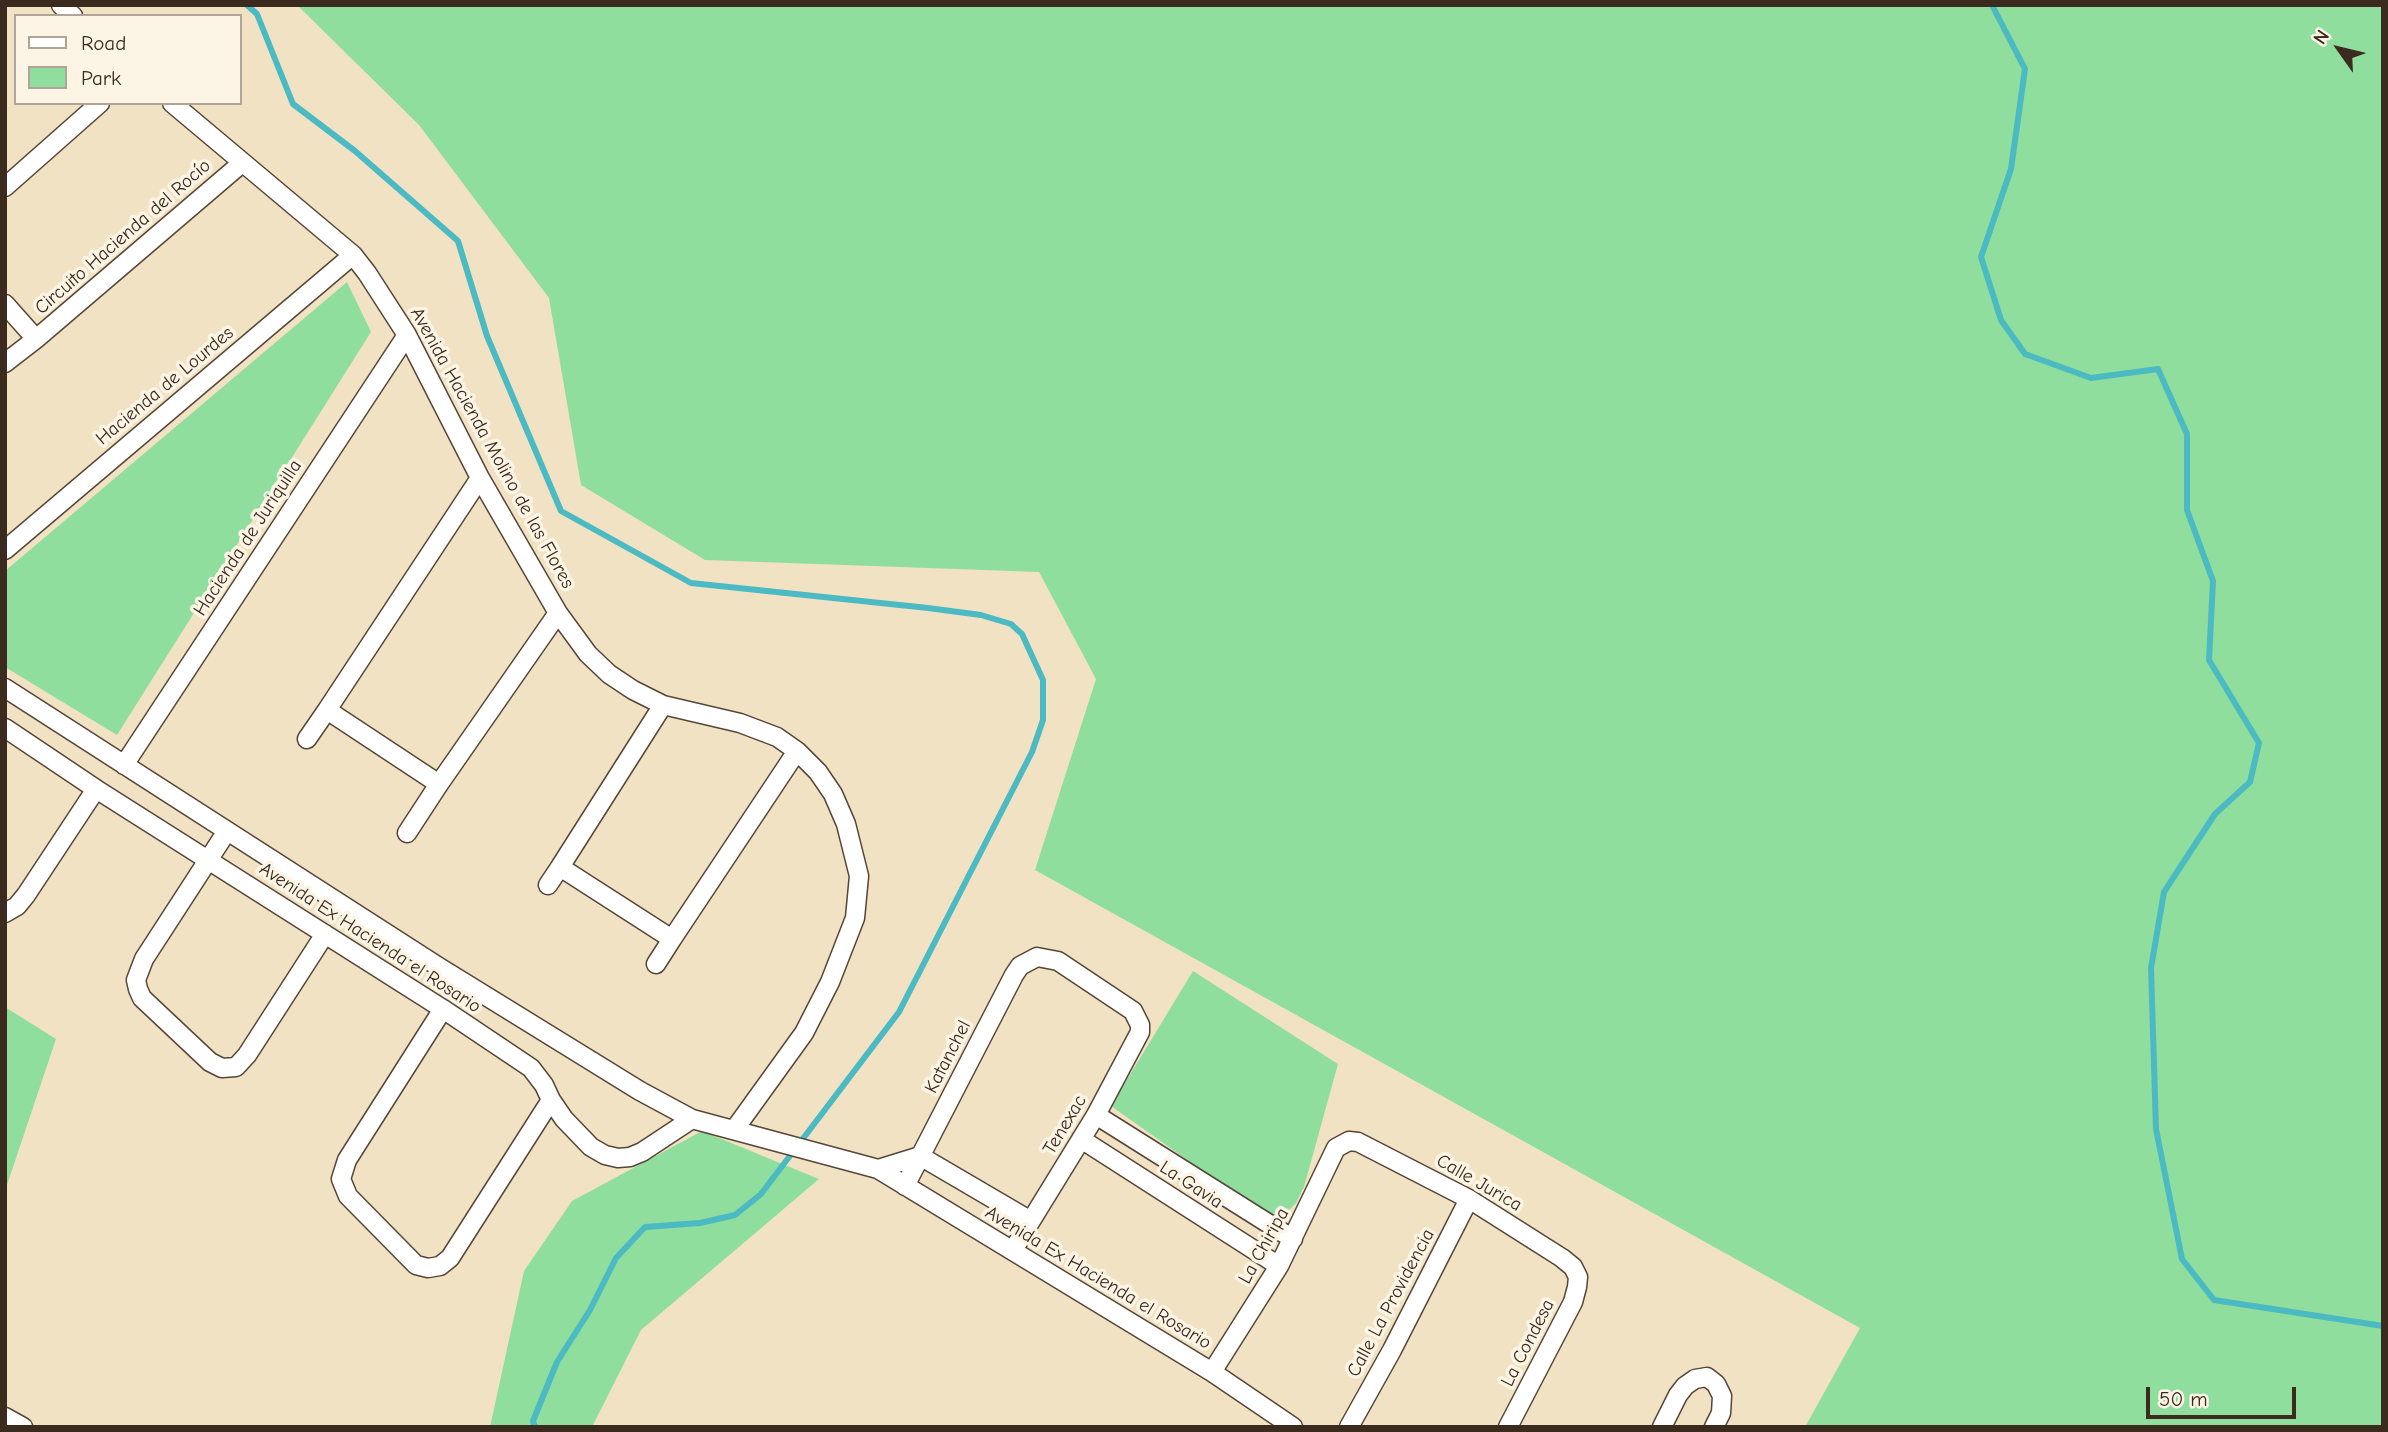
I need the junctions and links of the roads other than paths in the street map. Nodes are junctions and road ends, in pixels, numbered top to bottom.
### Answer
1 (98, 105) edge
2 (174, 105) edge
3 (242, 163) junction
4 (5, 187) edge
5 (353, 255) junction
6 (5, 304) edge
7 (407, 335) junction
8 (36, 339) junction
9 (5, 363) edge
10 (480, 478) junction
11 (5, 550) edge
12 (558, 613) junction
13 (5, 688) edge
14 (663, 705) junction
15 (327, 710) junction
16 (5, 728) edge
17 (307, 739) dead end
18 (797, 751) junction
19 (124, 765) junction
20 (439, 784) junction
21 (96, 789) junction
22 (227, 831) junction
23 (407, 833) dead end
24 (209, 859) junction
25 (560, 867) junction
26 (548, 885) dead end
27 (5, 914) edge
28 (325, 934) junction
29 (672, 939) junction
30 (1037, 957) joint
31 (656, 964) dead end
32 (443, 1009) junction
33 (551, 1100) junction
34 (1096, 1115) junction
35 (692, 1119) junction
36 (734, 1130) junction
37 (1081, 1139) junction
38 (1349, 1141) joint
39 (920, 1156) junction
40 (878, 1168) junction
41 (905, 1186) junction
42 (1469, 1199) junction
43 (1031, 1221) junction
44 (1293, 1239) junction
45 (1013, 1250) junction
46 (1279, 1266) junction
47 (1578, 1277) joint
48 (1212, 1372) junction
49 (5, 1417) edge
50 (23, 1427) edge
51 (1293, 1427) edge
52 (1349, 1427) edge
53 (1508, 1427) edge
54 (1662, 1427) edge
55 (1714, 1427) edge

1 - 4 street
2 - 3 street, Avenida Hacienda Molino de las Flores
3 - 5 street, Avenida Hacienda Molino de las Flores
3 - 8 street, Circuito Hacienda del Rocío
5 - 7 street, Avenida Hacienda Molino de las Flores
5 - 11 street, Hacienda de Lourdes
6 - 8 street, Circuito Hacienda del Rocío
7 - 10 street, Avenida Hacienda Molino de las Flores
7 - 19 street, Hacienda de Juriquilla
8 - 9 street
10 - 12 street, Avenida Hacienda Molino de las Flores
10 - 15 street
12 - 14 street, Avenida Hacienda Molino de las Flores
12 - 20 street
13 - 19 street, Avenida Ex Hacienda el Rosario
14 - 18 street, Avenida Hacienda Molino de las Flores
14 - 25 street
15 - 17 street
15 - 20 street
16 - 21 street, Avenida Ex Hacienda el Rosario
18 - 29 street
18 - 36 street, Avenida Hacienda Molino de las Flores
19 - 22 street, Avenida Ex Hacienda el Rosario
20 - 23 street
21 - 24 street, Avenida Ex Hacienda el Rosario
21 - 27 street
22 - 24 street
22 - 35 street, Avenida Ex Hacienda el Rosario
24 - 28 street, Avenida Ex Hacienda el Rosario
24 - 28 street
25 - 26 street
25 - 29 street
28 - 32 street, Avenida Ex Hacienda el Rosario
29 - 31 street
30 - 34 street, Tenexac
30 - 39 street, Katanchel
32 - 33 street, Avenida Ex Hacienda el Rosario
32 - 33 street
33 - 35 street, Avenida Ex Hacienda el Rosario
34 - 37 street, Tenexac
34 - 44 street, La Gavia
35 - 36 street, Avenida Ex Hacienda el Rosario
36 - 40 street, Avenida Ex Hacienda el Rosario
37 - 43 street, Tenexac
37 - 46 street, La Gavia
38 - 42 street, Calle Jurica
38 - 44 street, La Chiripa
39 - 40 street, Avenida Ex Hacienda el Rosario
39 - 41 street, Katanchel
39 - 43 street, Avenida Ex Hacienda el Rosario
40 - 41 street, Avenida Ex Hacienda el Rosario
41 - 45 street, Avenida Ex Hacienda el Rosario
42 - 47 street, Calle Jurica
42 - 52 street, Calle La Providencia
43 - 45 street, Tenexac
44 - 46 street, La Chiripa
45 - 48 street, Avenida Ex Hacienda el Rosario
46 - 48 street, La Chiripa
47 - 53 street, La Condesa
48 - 51 street, Avenida Ex Hacienda el Rosario
49 - 50 street
54 - 55 street

